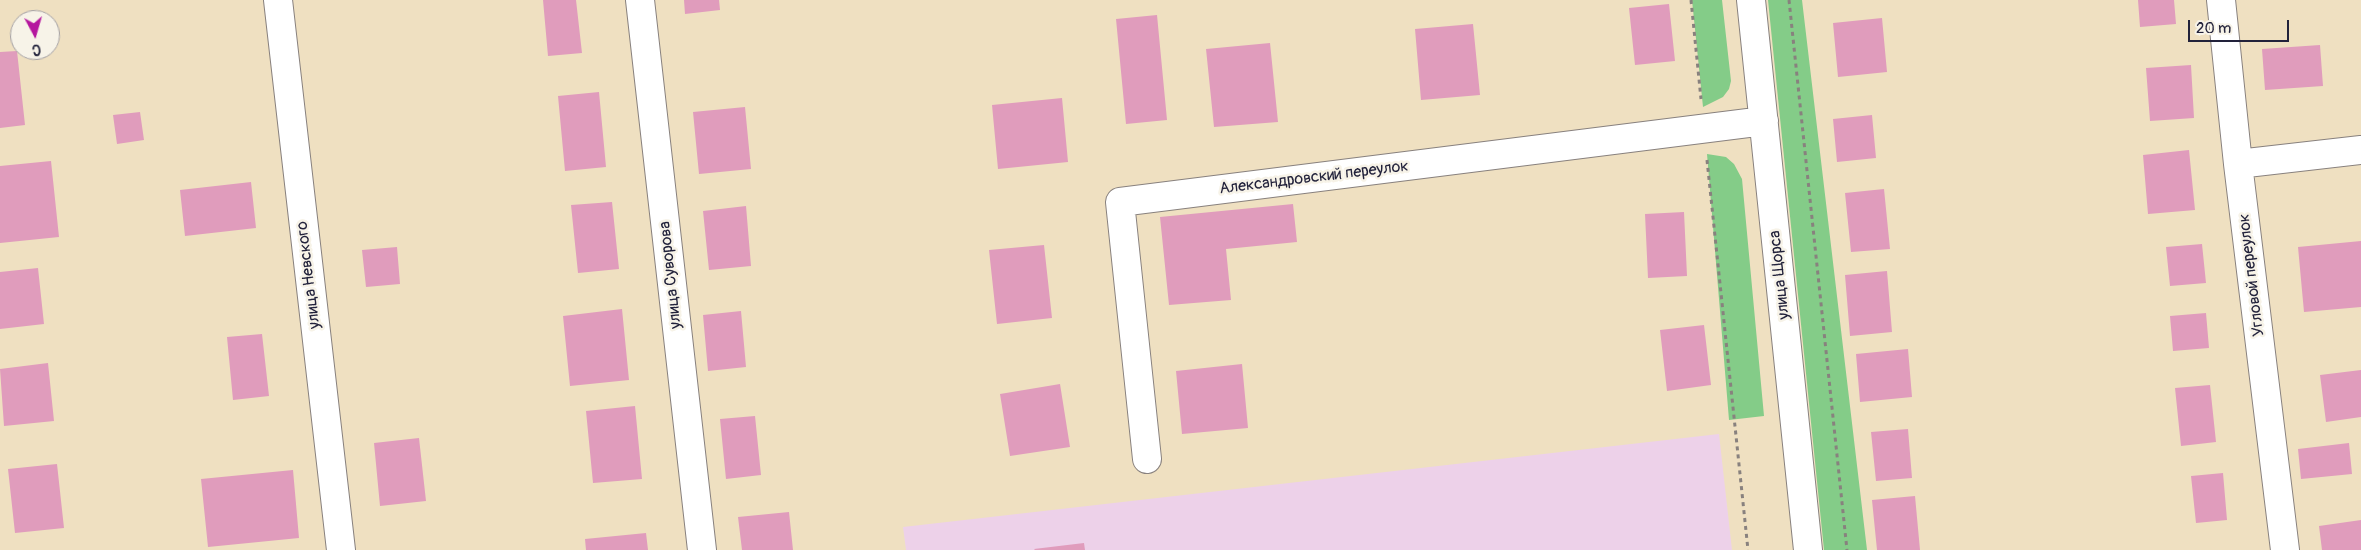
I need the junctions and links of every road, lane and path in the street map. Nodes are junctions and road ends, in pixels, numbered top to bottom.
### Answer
1 (278, 0) edge
2 (640, 0) edge
3 (1690, 0) edge
4 (1751, 0) edge
5 (1789, 0) edge
6 (2222, 0) edge
7 (1764, 121) junction
8 (1704, 129) junction
9 (2361, 150) edge
10 (2238, 164) junction
11 (1147, 459) dead end
12 (341, 550) edge
13 (702, 550) edge
14 (1748, 550) edge
15 (1808, 550) edge
16 (1847, 550) edge
17 (2285, 550) edge

1 - 12 street, улица Невского
2 - 13 street, улица Суворова
3 - 8 path
4 - 7 street, улица Щорса
5 - 16 path
6 - 10 street, Угловой переулок
7 - 8 street, Александровский переулок
7 - 15 street, улица Щорса
8 - 11 street, Александровский переулок
8 - 14 path
9 - 10 street
10 - 17 street, Угловой переулок

